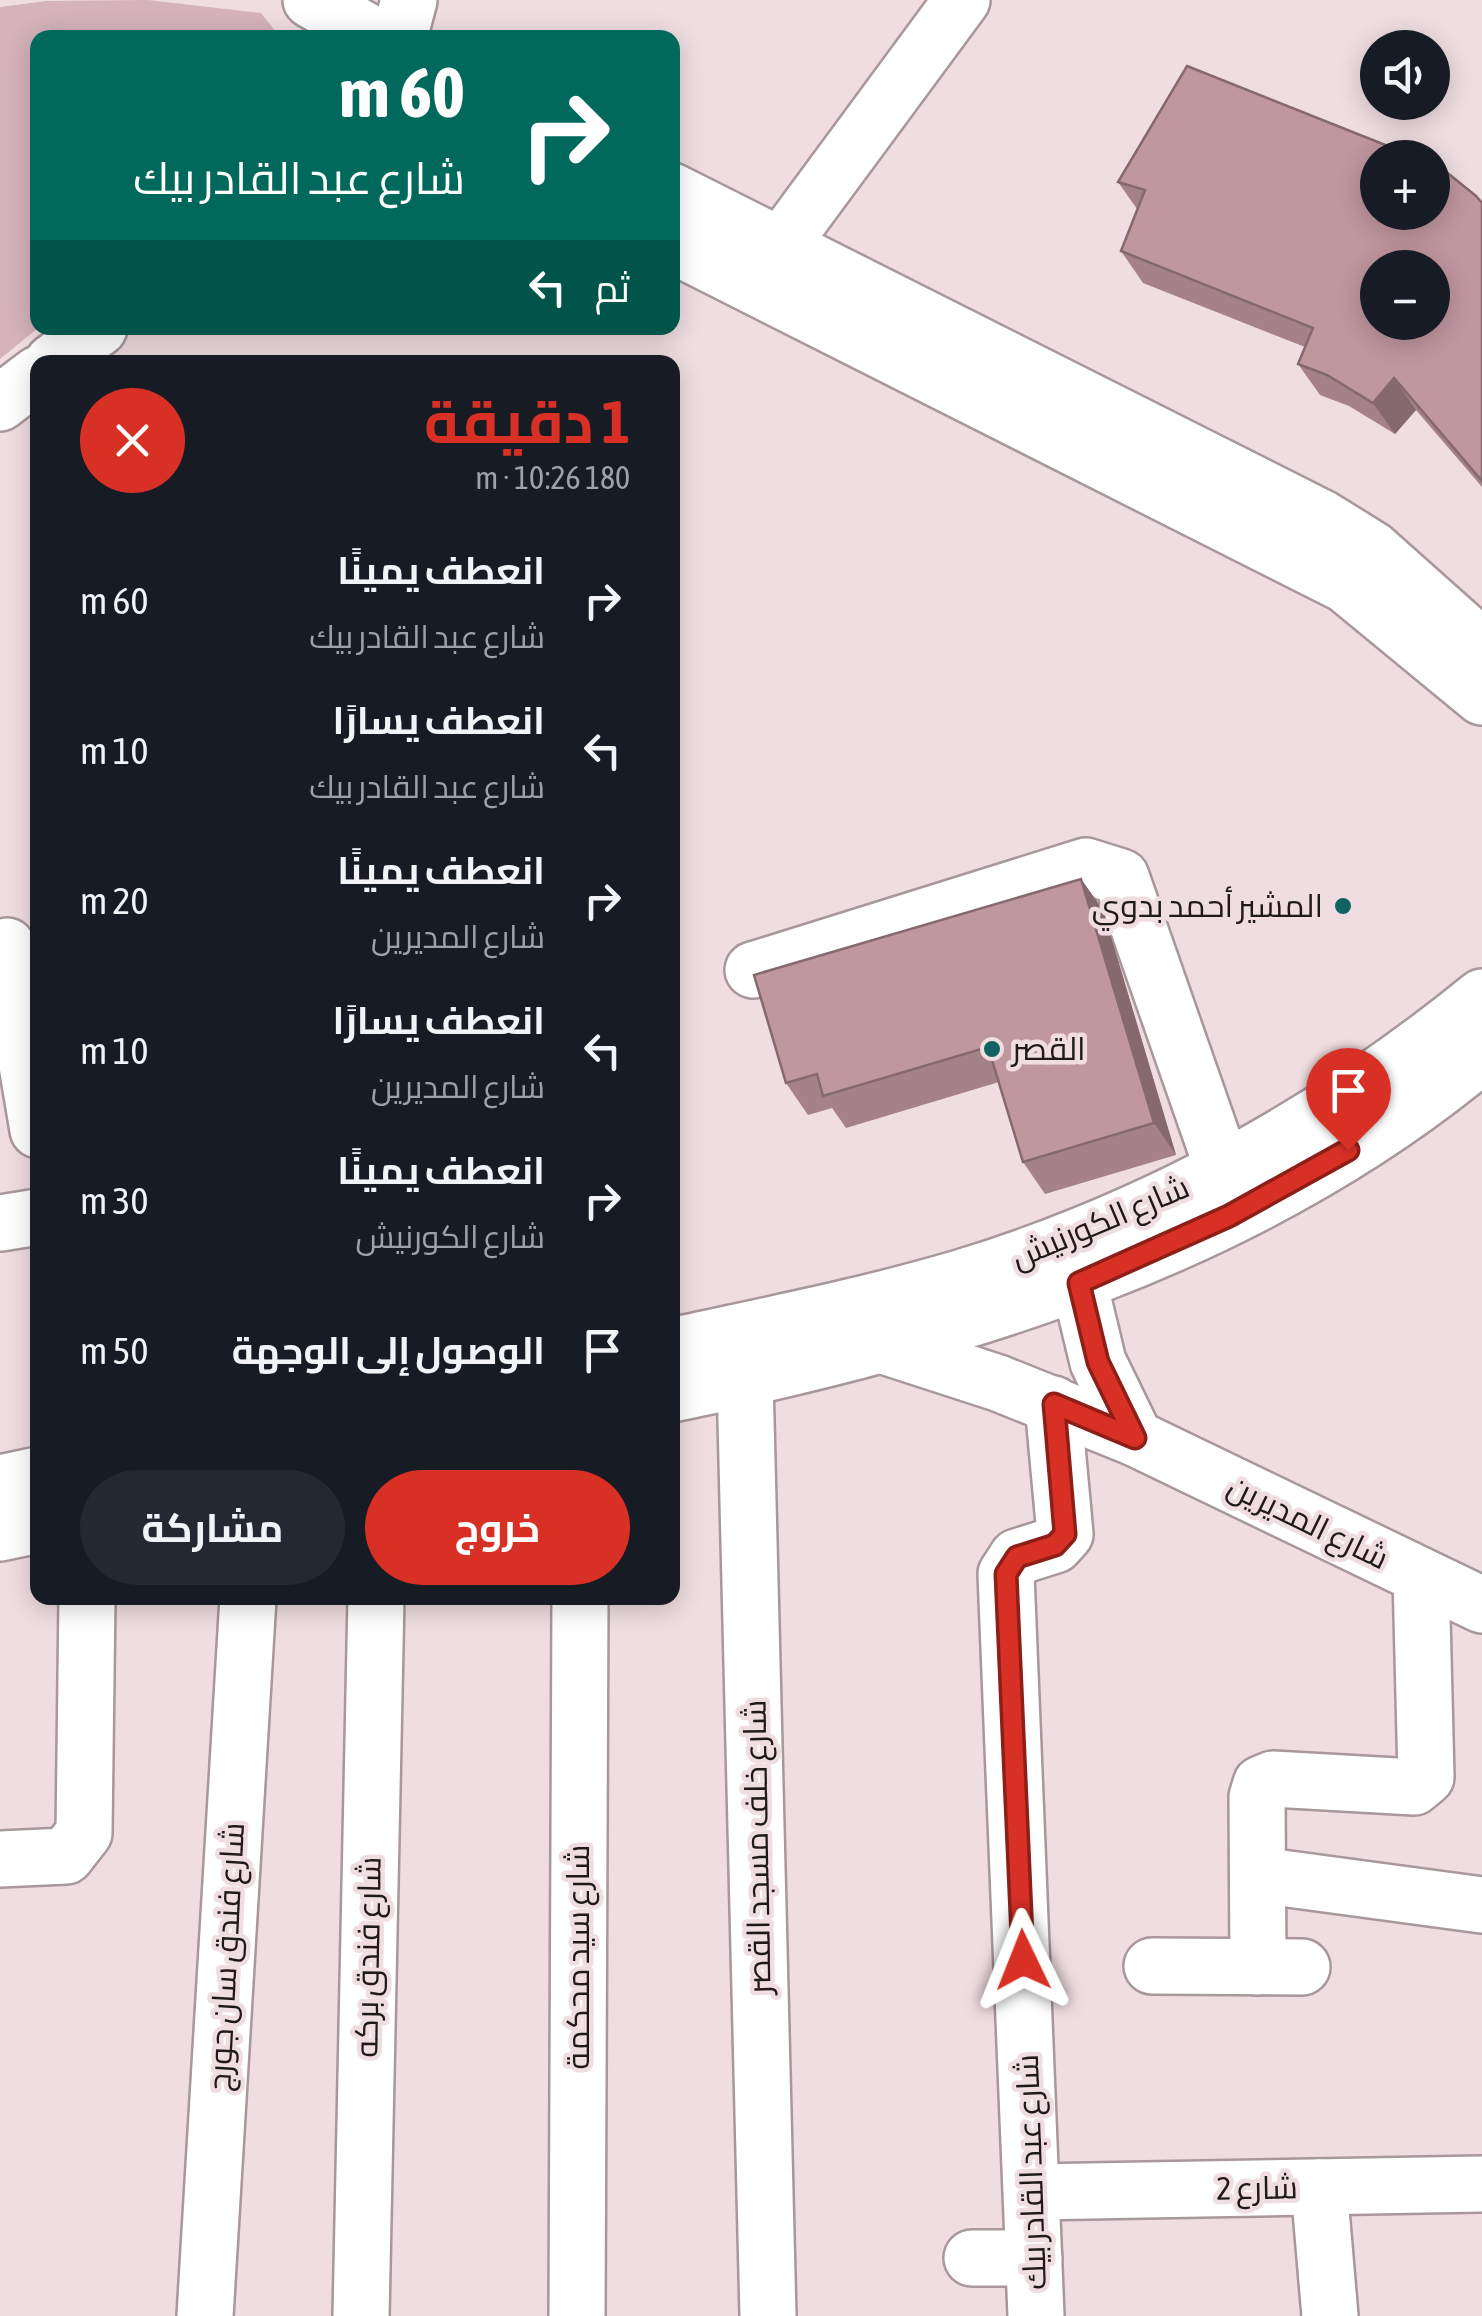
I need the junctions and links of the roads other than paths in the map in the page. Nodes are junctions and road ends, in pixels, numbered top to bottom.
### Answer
1 (311, 0) edge
2 (409, 0) edge
3 (962, 0) edge
4 (365, 30) edge
5 (401, 30) edge
6 (680, 197) edge
7 (680, 247) edge
8 (767, 265) junction
9 (90, 335) edge
10 (62, 355) edge
11 (30, 380) edge
12 (0, 403) edge
13 (1482, 647) edge
14 (1482, 697) edge
15 (15, 945) edge
16 (752, 970) dead end
17 (1482, 997) edge
18 (1482, 1055) edge
19 (30, 1066) edge
20 (1223, 1169) junction
21 (30, 1218) edge
22 (0, 1223) edge
23 (1079, 1283) junction
24 (680, 1344) edge
25 (884, 1346) junction
26 (745, 1379) junction
27 (680, 1392) edge
28 (1054, 1404) junction
29 (1135, 1438) junction
30 (30, 1476) edge
31 (0, 1482) edge
32 (30, 1526) edge
33 (0, 1532) edge
34 (1421, 1576) junction
35 (86, 1605) edge
36 (248, 1605) edge
37 (376, 1605) edge
38 (580, 1605) edge
39 (1482, 1606) edge
40 (0, 1859) edge
41 (1258, 1875) junction
42 (1482, 1905) edge
43 (1152, 1966) dead end
44 (1482, 2184) edge
45 (1319, 2187) junction
46 (1032, 2192) junction
47 (972, 2258) dead end
48 (1034, 2258) junction
49 (205, 2316) edge
50 (360, 2316) edge
51 (577, 2316) edge
52 (768, 2316) edge
53 (1036, 2316) edge
54 (1330, 2316) edge

1 - 4 street
2 - 5 street
3 - 8 street
6 - 8 street
7 - 8 street
8 - 13 street
8 - 14 street
9 - 10 street
11 - 12 street
15 - 19 street
16 - 20 street
17 - 20 street, شارع الكورنيش
18 - 23 street, شارع الكورنيش
20 - 24 street, شارع الكورنيش
21 - 22 street
23 - 25 street, شارع الكورنيش
23 - 29 street
25 - 26 street, شارع الكورنيش
25 - 28 street, شارع المديرين
26 - 27 street, شارع الكورنيش
26 - 52 street, شارع خلف مسجد القصر
28 - 29 street, شارع المديرين
28 - 46 street, شارع عبد القادر بيك
29 - 34 street, شارع المديرين
30 - 31 street
32 - 33 street
34 - 39 street, شارع المديرين
34 - 41 street
35 - 40 street
36 - 49 street, شارع فندق سان جورج
37 - 50 street, شارع فندق بركه
38 - 51 street, شارع سيد محكمة
41 - 42 street
41 - 43 street
44 - 45 street, شارع 2
45 - 46 street, شارع 2
45 - 54 street
46 - 48 street, شارع عبد القادر بيك
47 - 48 street
48 - 53 street, شارع عبد القادر بيك

